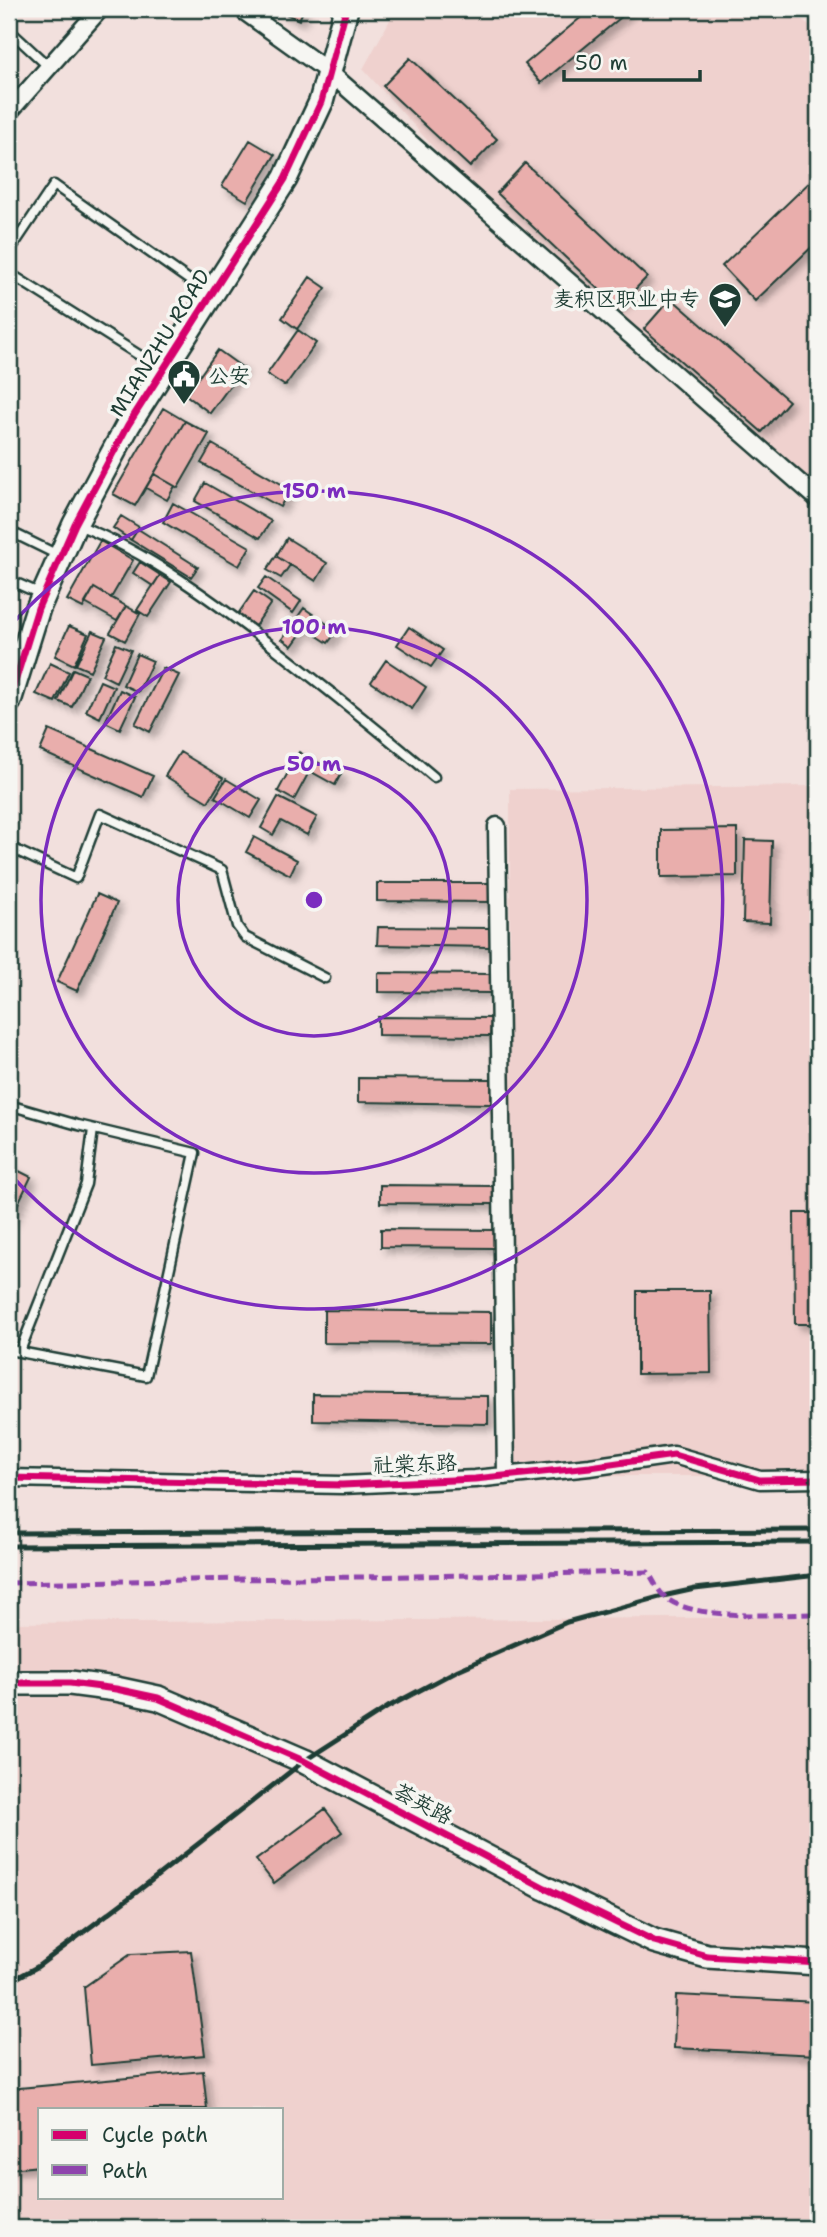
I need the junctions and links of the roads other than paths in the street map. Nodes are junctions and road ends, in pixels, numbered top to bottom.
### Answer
1 (100, 9) edge
2 (241, 9) edge
3 (346, 9) edge
4 (9, 30) edge
5 (49, 67) junction
6 (329, 72) junction
7 (9, 112) edge
8 (9, 251) edge
9 (9, 273) edge
10 (211, 295) junction
11 (163, 370) junction
12 (818, 499) edge
13 (75, 524) junction
14 (9, 531) edge
15 (61, 556) junction
16 (9, 580) edge
17 (43, 595) junction
18 (9, 701) edge
19 (435, 777) dead end
20 (497, 826) dead end
21 (9, 847) edge
22 (325, 978) dead end
23 (9, 1105) edge
24 (93, 1129) junction
25 (9, 1350) edge
26 (20, 1351) junction
27 (506, 1476) junction
28 (9, 1478) edge
29 (818, 1479) edge
30 (9, 1683) edge
31 (818, 1963) edge

1 - 5 street
2 - 6 street
3 - 6 street, MIANZHU ROAD
4 - 5 lane
5 - 7 street
6 - 10 street, MIANZHU ROAD
6 - 12 street
8 - 10 lane
9 - 11 lane
10 - 11 street, MIANZHU ROAD
11 - 13 street, MIANZHU ROAD
13 - 15 street, MIANZHU ROAD
13 - 19 lane
14 - 15 lane
15 - 17 street, MIANZHU ROAD
16 - 17 lane
17 - 18 street, MIANZHU ROAD
20 - 27 street
21 - 22 lane
23 - 24 lane
24 - 26 lane
24 - 26 lane
25 - 26 lane
27 - 28 street, 社棠东路
27 - 29 street, 社棠东路
30 - 31 street, 荟英路

